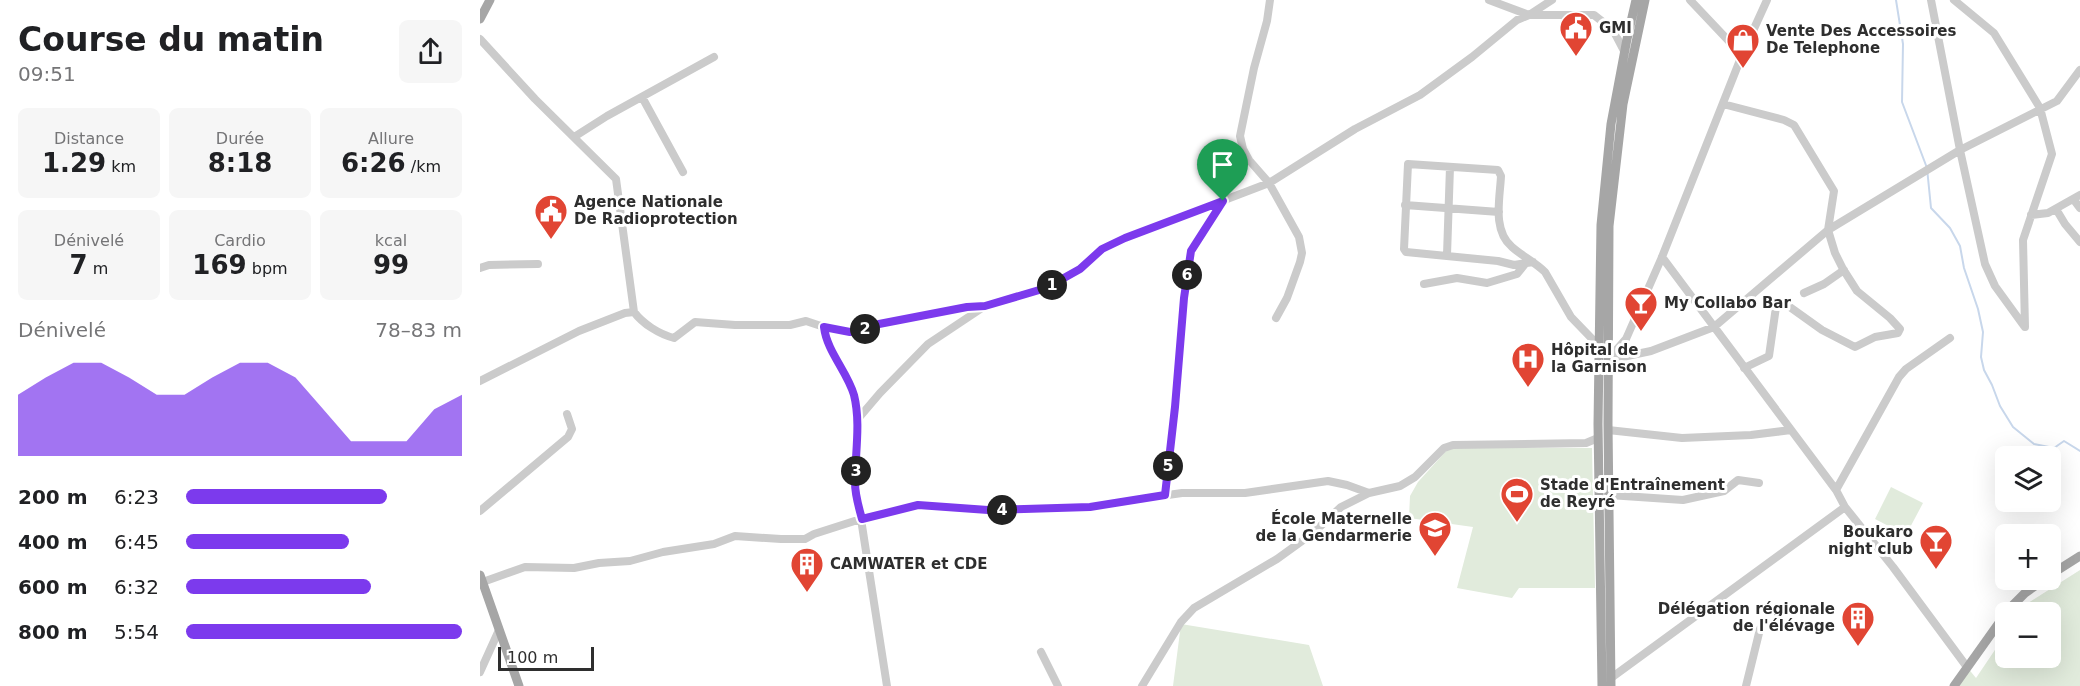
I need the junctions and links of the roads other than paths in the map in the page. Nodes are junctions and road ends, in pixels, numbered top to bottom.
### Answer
1 (490, 0) edge
2 (1270, 0) edge
3 (1489, 0) edge
4 (1552, 0) edge
5 (1636, 0) edge
6 (1645, 0) edge
7 (1690, 0) edge
8 (1767, 0) edge
9 (1931, 0) edge
10 (1954, 0) edge
11 (1529, 15) junction
12 (480, 19) edge
13 (480, 39) edge
14 (1624, 51) junction
15 (1742, 55) junction
16 (714, 57) dead end
17 (2078, 75) edge
18 (642, 97) junction
19 (1723, 104) junction
20 (2040, 108) junction
21 (574, 137) junction
22 (1960, 150) junction
23 (1450, 166) junction
24 (683, 172) dead end
25 (1269, 183) junction
26 (2077, 198) edge
27 (1223, 201) junction
28 (1405, 205) junction
29 (1449, 208) junction
30 (2080, 208) edge
31 (2056, 209) junction
32 (1499, 212) junction
33 (2031, 215) junction
34 (1828, 230) junction
35 (2080, 242) edge
36 (1447, 255) junction
37 (1662, 257) junction
38 (1529, 263) junction
39 (537, 264) dead end
40 (480, 268) edge
41 (1844, 270) junction
42 (1424, 284) dead end
43 (1804, 293) dead end
44 (985, 306) junction
45 (634, 312) junction
46 (1275, 318) dead end
47 (824, 327) junction
48 (1714, 327) junction
49 (1950, 338) dead end
50 (1598, 345) junction
51 (1608, 358) junction
52 (1744, 368) junction
53 (480, 381) edge
54 (567, 414) dead end
55 (857, 420) junction
56 (1608, 430) junction
57 (1791, 430) junction
58 (1598, 438) junction
59 (1759, 483) dead end
60 (1836, 490) junction
61 (1369, 493) junction
62 (1165, 495) junction
63 (1609, 495) junction
64 (1845, 507) junction
65 (480, 511) edge
66 (862, 519) junction
67 (2080, 556) edge
68 (2061, 568) edge
69 (481, 580) edge
70 (2029, 590) edge
71 (2016, 602) edge
72 (1995, 628) edge
73 (1760, 629) dead end
74 (500, 630) junction
75 (1041, 652) dead end
76 (1967, 667) junction
77 (480, 672) edge
78 (1611, 682) edge
79 (519, 686) edge
80 (888, 686) edge
81 (1058, 686) edge
82 (1142, 686) edge
83 (1602, 686) edge
84 (1746, 686) edge
85 (1954, 686) edge

1 - 12 main road
2 - 25 street
3 - 11 street
4 - 11 street
5 - 14 main road
6 - 51 main road
7 - 15 street
8 - 15 street
9 - 22 street
10 - 20 street
11 - 14 street
11 - 25 street
13 - 21 street
14 - 50 main road
15 - 19 street
16 - 18 street
17 - 20 street
18 - 21 street
18 - 24 street
19 - 34 street
19 - 37 street
20 - 22 street
20 - 33 street
21 - 45 street
22 - 33 street
22 - 34 street
23 - 28 street
23 - 29 street
23 - 32 street
25 - 27 street
25 - 46 street
26 - 30 street
26 - 31 street
27 - 44 street
27 - 62 street
28 - 29 street
28 - 36 street
29 - 32 street
29 - 36 street
31 - 33 street
31 - 35 street
32 - 38 street
34 - 41 street
34 - 48 street
36 - 38 street
37 - 48 street
37 - 51 street
38 - 42 street
38 - 50 street
39 - 40 street
41 - 43 street
41 - 52 street
44 - 47 street
44 - 55 street
45 - 47 street
45 - 53 street
47 - 55 street
48 - 51 street
48 - 52 street
49 - 60 street
50 - 58 main road
51 - 56 main road
52 - 57 street
54 - 65 street
55 - 66 street
56 - 57 street
56 - 63 main road
57 - 60 street
58 - 61 street
58 - 83 main road
59 - 63 street
60 - 64 street
61 - 62 street
61 - 82 street
62 - 66 street
63 - 78 main road
64 - 76 street
64 - 78 street
66 - 69 street
66 - 80 street
67 - 68 main road
69 - 74 main road
70 - 71 main road
72 - 76 main road
73 - 84 street
74 - 77 street
74 - 79 main road
75 - 81 street
76 - 85 main road

